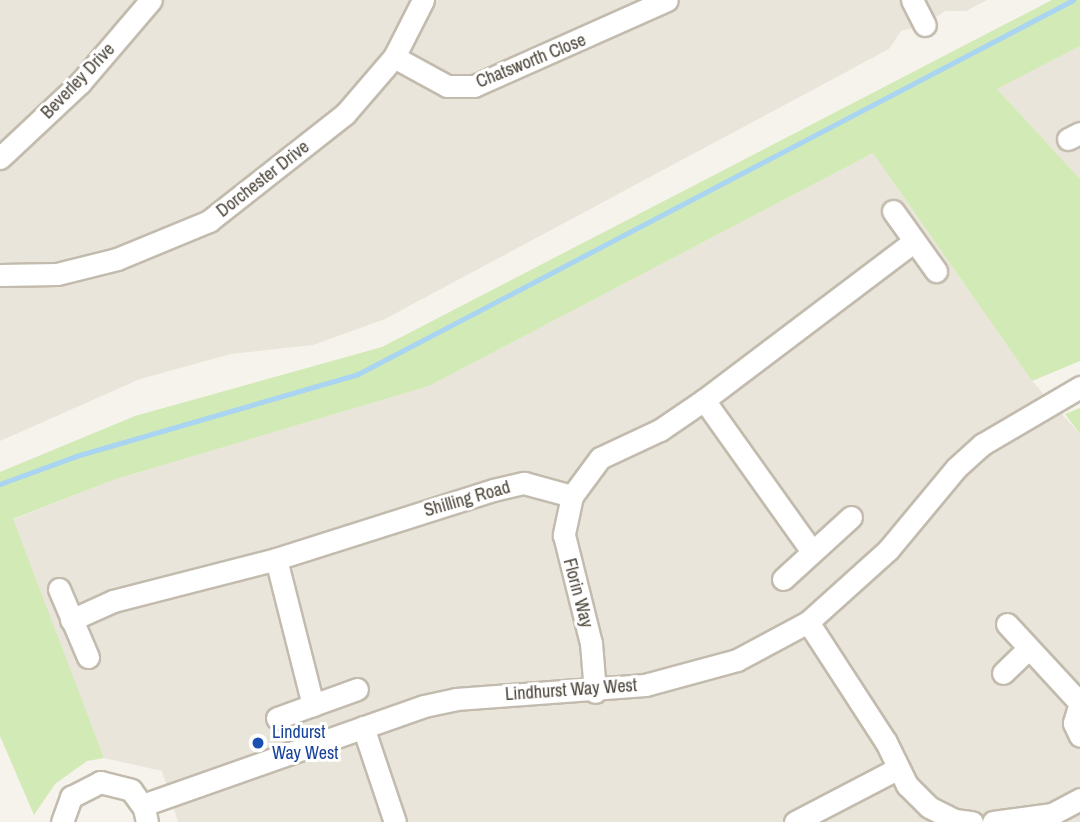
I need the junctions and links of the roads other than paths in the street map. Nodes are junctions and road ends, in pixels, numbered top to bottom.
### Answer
1 (151, 0) edge
2 (424, 0) edge
3 (667, 0) edge
4 (912, 0) edge
5 (925, 25) dead end
6 (394, 57) junction
7 (0, 158) edge
8 (893, 211) dead end
9 (914, 241) junction
10 (936, 271) dead end
11 (0, 275) edge
12 (1080, 387) edge
13 (704, 400) junction
14 (572, 496) junction
15 (851, 517) dead end
16 (811, 550) junction
17 (276, 559) junction
18 (783, 579) dead end
19 (59, 589) dead end
20 (71, 620) junction
21 (808, 622) junction
22 (1007, 624) dead end
23 (1027, 650) junction
24 (88, 657) dead end
25 (1003, 673) dead end
26 (357, 689) dead end
27 (595, 692) junction
28 (1080, 703) edge
29 (313, 705) junction
30 (277, 718) dead end
31 (363, 727) junction
32 (1080, 736) edge
33 (897, 769) junction
34 (1080, 799) edge
35 (145, 814) edge
36 (62, 822) edge
37 (395, 822) edge
38 (795, 822) edge
39 (972, 822) edge
40 (993, 822) edge

1 - 7 street, Beverley Drive
2 - 6 street, Dorchester Drive
3 - 6 street, Chatsworth Close
4 - 5 street
6 - 11 street, Dorchester Drive
8 - 9 street
9 - 10 street
9 - 13 street
12 - 21 street, Lindhurst Way West
13 - 14 street
13 - 16 street
14 - 17 street, Shilling Road
14 - 27 street, Florin Way
15 - 16 street
16 - 18 street
17 - 20 street, Shilling Road
17 - 29 street
19 - 20 street
20 - 24 street
21 - 27 street, Lindhurst Way West
21 - 33 street
22 - 23 street
23 - 25 street
23 - 28 street
26 - 29 street
27 - 31 street, Lindhurst Way West
28 - 32 street
29 - 30 street
31 - 35 street, Lindhurst Way West
31 - 37 street
33 - 38 street
33 - 39 street
34 - 40 street
35 - 36 street

